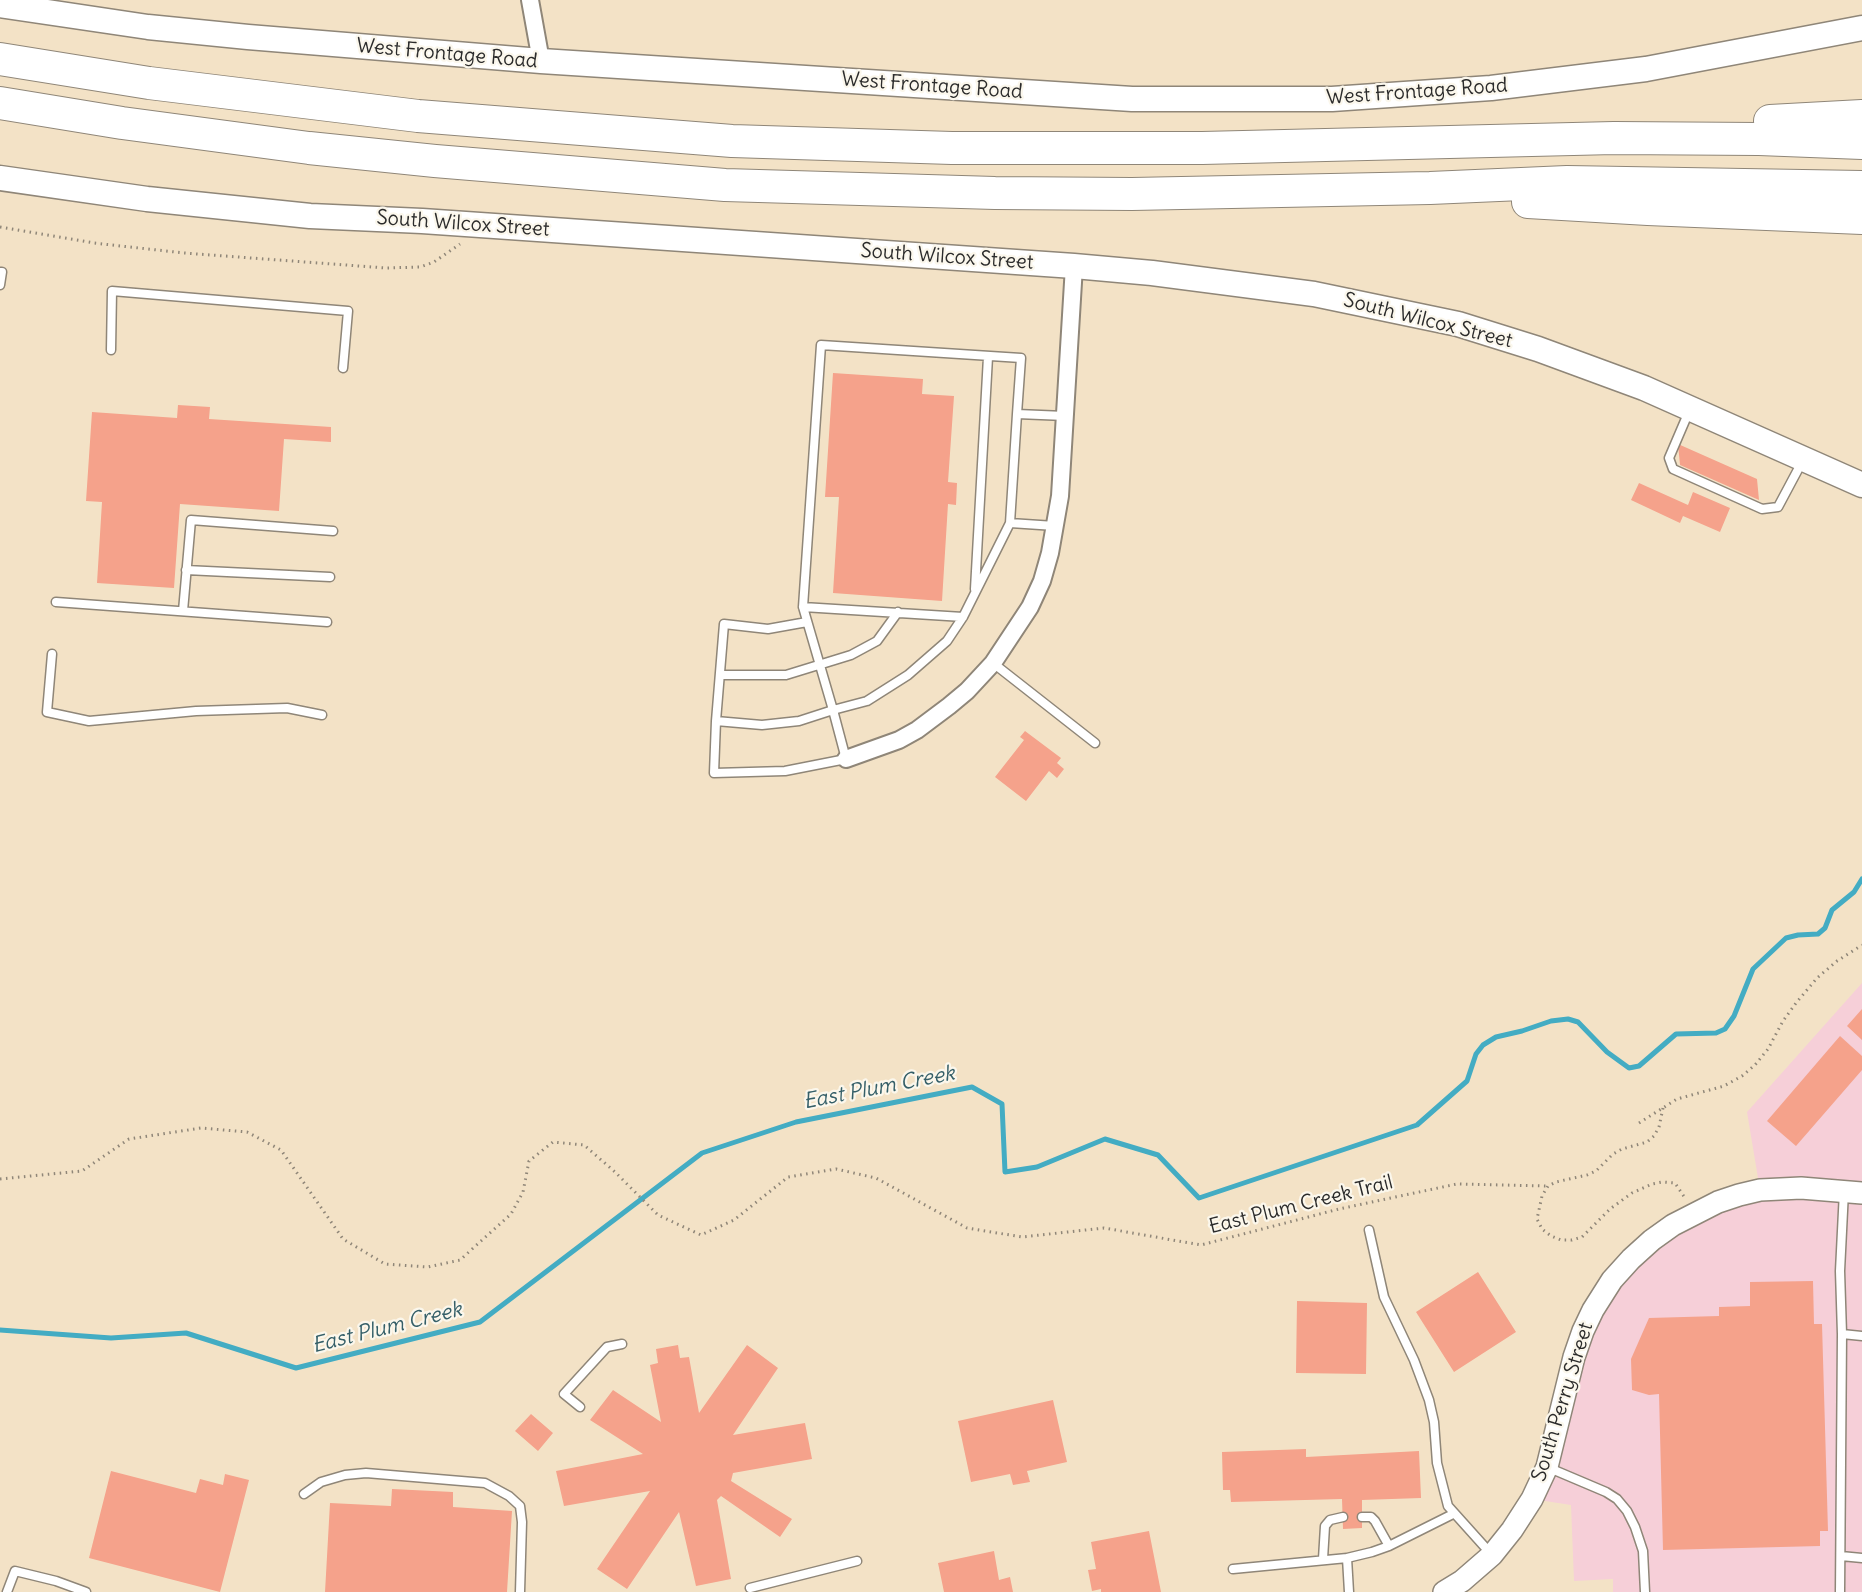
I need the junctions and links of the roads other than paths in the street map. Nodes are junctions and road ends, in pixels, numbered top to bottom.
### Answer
1 (530, 0) edge
2 (0, 5) edge
3 (1862, 28) edge
4 (0, 59) edge
5 (541, 61) junction
6 (0, 103) edge
7 (1862, 116) edge
8 (1862, 143) edge
9 (1202, 148) junction
10 (0, 178) edge
11 (1862, 187) edge
12 (1294, 189) junction
13 (1862, 218) edge
14 (1074, 266) junction
15 (0, 272) edge
16 (0, 285) edge
17 (111, 350) dead end
18 (988, 357) junction
19 (343, 368) dead end
20 (1690, 408) junction
21 (1017, 414) junction
22 (1065, 416) junction
23 (1804, 459) junction
24 (1862, 485) edge
25 (1010, 523) junction
26 (1056, 526) junction
27 (333, 531) dead end
28 (186, 570) junction
29 (330, 577) dead end
30 (975, 592) junction
31 (56, 602) dead end
32 (803, 607) junction
33 (183, 611) junction
34 (898, 612) junction
35 (963, 617) junction
36 (327, 622) dead end
37 (807, 622) junction
38 (52, 654) dead end
39 (993, 663) junction
40 (820, 665) junction
41 (720, 675) junction
42 (833, 711) junction
43 (322, 716) dead end
44 (717, 721) junction
45 (1095, 744) dead end
46 (846, 759) junction
47 (1853, 1192) edge
48 (1369, 1230) dead end
49 (1842, 1334) junction
50 (1862, 1336) edge
51 (622, 1344) dead end
52 (580, 1407) dead end
53 (1547, 1467) junction
54 (304, 1494) dead end
55 (1453, 1514) junction
56 (1343, 1517) dead end
57 (1362, 1517) dead end
58 (1389, 1546) junction
59 (1492, 1556) junction
60 (1841, 1556) junction
61 (1347, 1558) junction
62 (1862, 1558) edge
63 (1323, 1559) junction
64 (857, 1561) dead end
65 (1233, 1569) dead end
66 (750, 1588) dead end
67 (6, 1592) edge
68 (86, 1592) edge
69 (520, 1592) edge
70 (1349, 1592) edge
71 (1444, 1592) edge
72 (1645, 1592) edge
73 (1840, 1592) edge

1 - 5 street
2 - 5 main road, West Frontage Road
3 - 5 main road, West Frontage Road
4 - 9 highway
6 - 12 highway
7 - 9 highway
8 - 9 highway
10 - 14 main road, South Wilcox Street
11 - 12 highway
12 - 13 highway
14 - 20 main road, South Wilcox Street
14 - 22 street
15 - 16 lane
17 - 19 lane
18 - 21 lane
18 - 30 lane
18 - 32 lane
20 - 23 main road, South Wilcox Street
20 - 23 lane
21 - 22 lane
21 - 25 lane
22 - 26 street
23 - 24 main road, South Wilcox Street
25 - 26 lane
25 - 30 lane
26 - 39 street
27 - 28 lane
28 - 29 lane
28 - 33 lane
30 - 35 lane
31 - 33 lane
32 - 34 lane
32 - 37 lane
33 - 36 lane
34 - 35 lane
34 - 40 lane
35 - 42 lane
37 - 40 lane
37 - 41 lane
38 - 43 lane
39 - 45 lane
39 - 46 street
40 - 41 lane
40 - 42 lane
41 - 44 lane
42 - 44 lane
42 - 46 lane
44 - 46 lane
47 - 49 lane
47 - 53 street, South Perry Street
48 - 55 lane
49 - 50 lane
49 - 60 lane
51 - 52 lane
53 - 59 street, South Perry Street
53 - 72 lane
54 - 69 lane
55 - 58 lane
55 - 59 lane
56 - 63 lane
57 - 58 lane
58 - 61 lane
59 - 71 street, South Perry Street
60 - 62 lane
60 - 73 lane
61 - 63 lane
61 - 70 lane
63 - 65 lane
64 - 66 lane
67 - 68 lane

